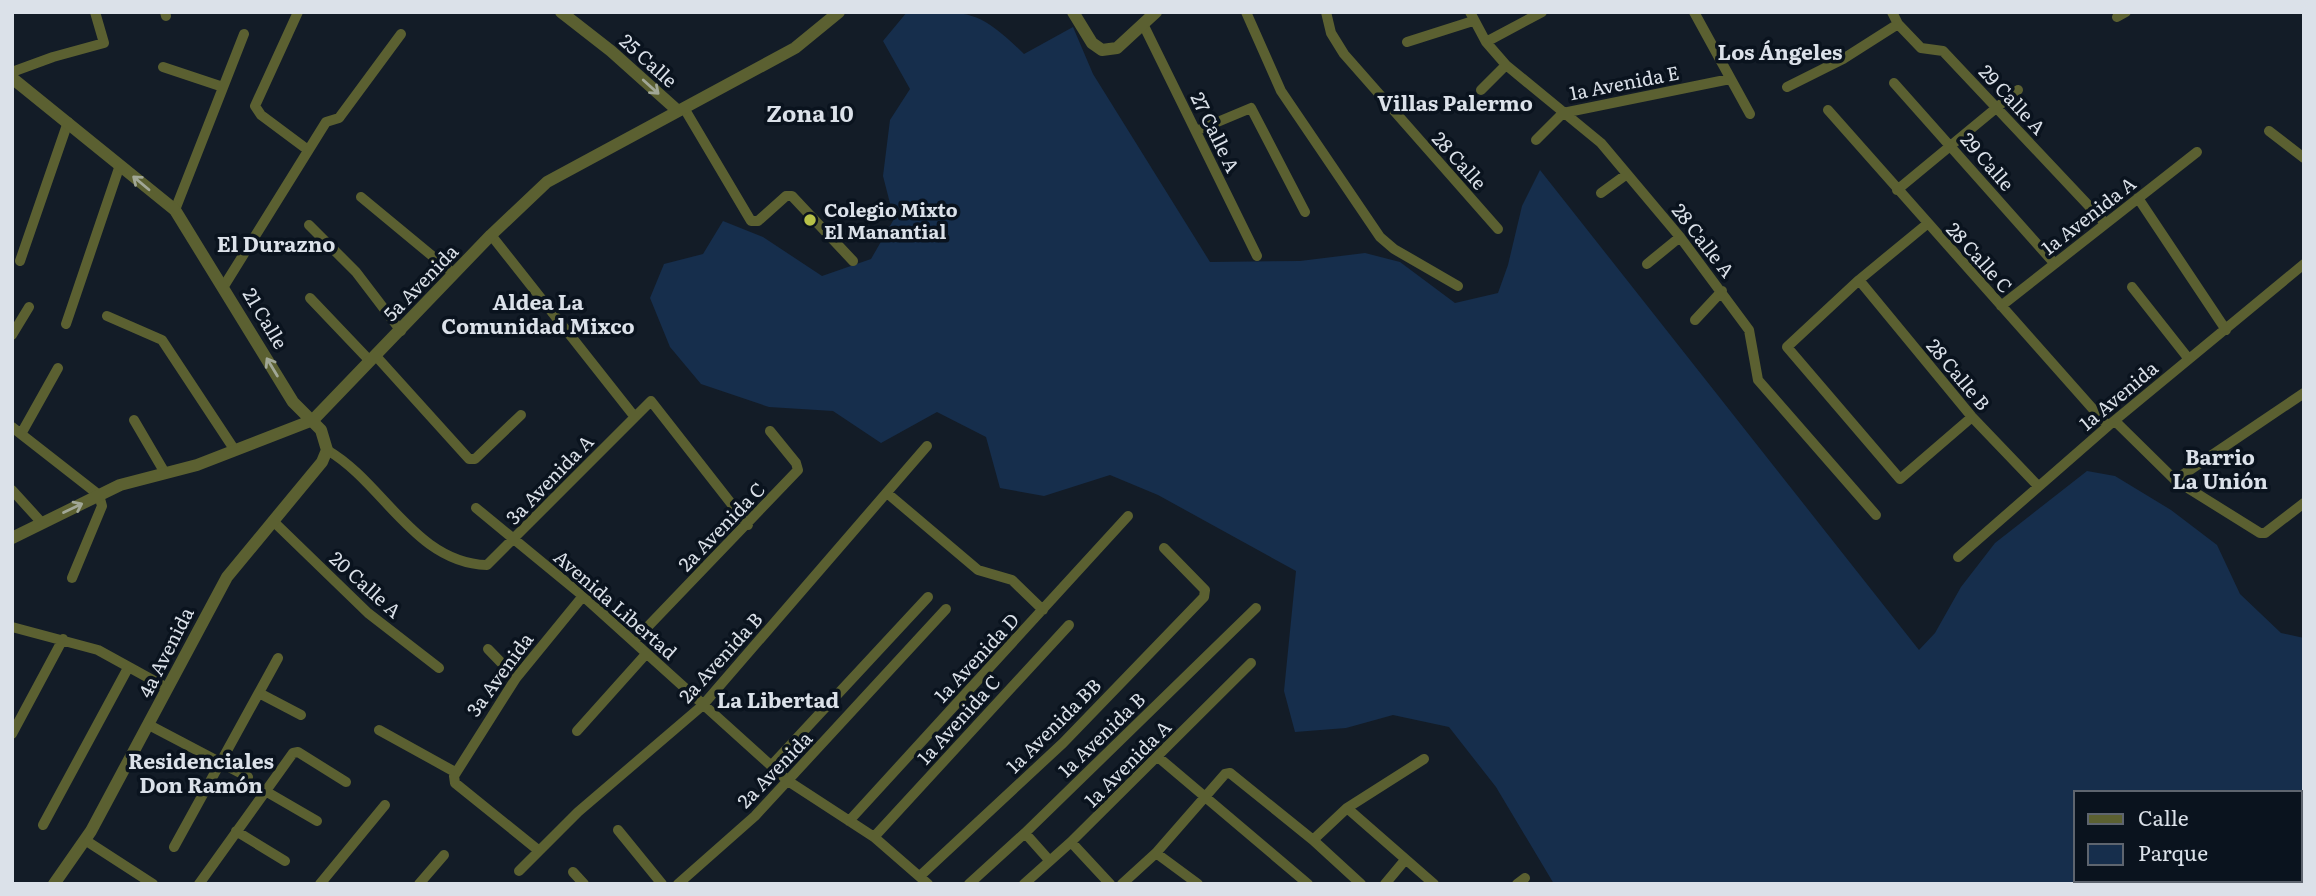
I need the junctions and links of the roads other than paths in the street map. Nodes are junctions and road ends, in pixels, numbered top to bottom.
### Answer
1 (95, 12) edge
2 (298, 12) edge
3 (561, 12) edge
4 (839, 12) edge
5 (1073, 12) edge
6 (1156, 12) edge
7 (1247, 12) edge
8 (1326, 12) edge
9 (1542, 12) edge
10 (1695, 12) edge
11 (1892, 12) edge
12 (1471, 17) edge
13 (1143, 24) junction
14 (1898, 24) junction
15 (244, 34) dead end
16 (401, 34) dead end
17 (1406, 42) dead end
18 (1486, 42) junction
19 (1506, 65) junction
20 (163, 67) dead end
21 (12, 72) edge
22 (12, 78) edge
23 (1730, 79) junction
24 (1894, 83) dead end
25 (223, 87) junction
26 (1787, 88) dead end
27 (1481, 90) dead end
28 (2018, 90) dead end
29 (1995, 106) junction
30 (681, 110) junction
31 (1828, 110) dead end
32 (1563, 113) junction
33 (1750, 114) dead end
34 (68, 122) junction
35 (1196, 131) junction
36 (2269, 131) dead end
37 (1536, 140) dead end
38 (1950, 145) junction
39 (308, 150) junction
40 (2197, 152) dead end
41 (2304, 158) edge
42 (120, 165) junction
43 (1628, 174) junction
44 (1897, 190) junction
45 (1601, 193) dead end
46 (361, 197) dead end
47 (2138, 198) junction
48 (175, 210) junction
49 (1306, 212) dead end
50 (2105, 223) junction
51 (1927, 224) junction
52 (309, 225) dead end
53 (1498, 229) dead end
54 (491, 235) junction
55 (1681, 237) junction
56 (1257, 256) dead end
57 (20, 261) dead end
58 (853, 261) dead end
59 (2054, 263) junction
60 (1647, 264) dead end
61 (2304, 264) edge
62 (454, 274) junction
63 (1859, 280) junction
64 (224, 286) junction
65 (1458, 286) dead end
66 (2132, 287) dead end
67 (1723, 291) junction
68 (310, 298) dead end
69 (2001, 306) junction
70 (29, 307) dead end
71 (107, 316) dead end
72 (1695, 320) dead end
73 (66, 324) dead end
74 (2226, 330) junction
75 (401, 331) junction
76 (12, 335) edge
77 (373, 358) junction
78 (2188, 358) junction
79 (58, 368) dead end
80 (2304, 393) edge
81 (521, 415) dead end
82 (634, 416) junction
83 (1972, 417) junction
84 (134, 420) dead end
85 (313, 420) junction
86 (2111, 423) junction
87 (17, 431) edge
88 (770, 431) dead end
89 (927, 446) dead end
90 (234, 449) junction
91 (327, 450) junction
92 (165, 473) junction
93 (2175, 480) junction
94 (2038, 486) junction
95 (12, 490) edge
96 (887, 493) junction
97 (99, 495) junction
98 (2304, 503) edge
99 (476, 508) dead end
100 (1876, 514) dead end
101 (1128, 516) dead end
102 (274, 522) junction
103 (42, 523) junction
104 (748, 525) junction
105 (12, 538) edge
106 (515, 540) junction
107 (1164, 548) dead end
108 (1958, 557) dead end
109 (487, 565) joint
110 (72, 578) dead end
111 (583, 596) junction
112 (928, 597) dead end
113 (1256, 608) dead end
114 (946, 609) dead end
115 (1042, 610) junction
116 (1069, 625) dead end
117 (12, 627) edge
118 (63, 639) junction
119 (634, 641) junction
120 (488, 649) dead end
121 (646, 653) junction
122 (278, 658) dead end
123 (1251, 663) dead end
124 (128, 668) junction
125 (439, 668) dead end
126 (516, 678) junction
127 (167, 688) junction
128 (259, 693) junction
129 (703, 705) junction
130 (301, 715) dead end
131 (149, 725) junction
132 (379, 730) dead end
133 (577, 732) dead end
134 (12, 734) edge
135 (1158, 757) junction
136 (1424, 759) dead end
137 (222, 763) junction
138 (771, 766) junction
139 (454, 776) junction
140 (248, 777) dead end
141 (788, 781) junction
142 (346, 782) dead end
143 (267, 792) junction
144 (1203, 798) junction
145 (385, 805) dead end
146 (1347, 808) junction
147 (317, 821) dead end
148 (849, 821) junction
149 (43, 825) dead end
150 (618, 830) dead end
151 (236, 831) junction
152 (1025, 833) junction
153 (874, 837) junction
154 (85, 839) junction
155 (1313, 840) junction
156 (1071, 842) junction
157 (174, 847) dead end
158 (538, 849) junction
159 (1156, 853) junction
160 (444, 855) dead end
161 (1049, 860) junction
162 (1405, 860) junction
163 (285, 861) dead end
164 (519, 871) dead end
165 (573, 872) dead end
166 (924, 880) edge
167 (54, 884) edge
168 (153, 884) edge
169 (199, 884) edge
170 (320, 884) edge
171 (419, 884) edge
172 (584, 884) edge
173 (662, 884) edge
174 (678, 884) edge
175 (969, 884) edge
176 (1024, 884) edge
177 (1110, 884) edge
178 (1122, 884) edge
179 (1198, 884) edge
180 (1308, 884) edge
181 (1361, 884) edge
182 (1385, 884) edge
183 (1434, 884) edge

1 - 21 street
2 - 39 street
3 -> 30 street, 25 Calle
4 - 30 street, 5a Avenida
5 - 13 street
6 - 13 street
7 - 65 street
8 - 53 street, 28 Calle
9 - 18 street
10 - 23 street
11 - 14 street, 29 Calle A
12 - 17 street
12 - 18 street, 28 Calle A
13 - 35 street, 27 Calle A
14 - 26 street
14 - 29 street, 29 Calle A
15 - 25 street
16 - 39 street
18 - 19 street, 28 Calle A
19 - 27 street
19 - 32 street, 28 Calle A
20 - 25 street
22 - 34 street, 21 Calle
23 - 32 street, 1a Avenida E
23 - 33 street
24 - 38 street, 29 Calle
25 - 48 street
28 - 29 street
29 - 38 street
29 - 50 street, 29 Calle A
30 - 54 street, 5a Avenida
30 - 58 street, 25 Calle
31 - 44 street, 28 Calle C
32 - 37 street, 1a Avenida E
32 - 43 street, 28 Calle A
34 - 42 street, 21 Calle
34 - 57 street
35 - 49 street
35 - 56 street, 27 Calle A
36 - 41 street
38 - 44 street
38 - 59 street, 29 Calle
39 - 64 street
40 - 47 street, 1a Avenida A
48 -> 42 street, 21 Calle
42 - 73 street
43 - 45 street
43 - 55 street, 28 Calle A
44 - 51 street, 28 Calle C
46 - 62 street
47 - 50 street, 1a Avenida A
47 - 74 street
48 - 64 street, 21 Calle
50 - 59 street, 1a Avenida A
51 - 63 street
51 - 69 street, 28 Calle C
52 - 75 street
54 - 62 street, 5a Avenida
54 - 82 street
55 - 60 street
55 - 67 street, 28 Calle A
59 - 69 street, 1a Avenida A
61 - 74 street, 1a Avenida
62 - 75 street, 5a Avenida
63 - 83 street, 28 Calle B
63 - 83 street
85 -> 64 street, 21 Calle
66 - 78 street
67 - 72 street
67 - 100 street, 28 Calle A
68 - 77 street
69 - 86 street, 28 Calle C
70 - 76 street
71 - 90 street
74 - 78 street, 1a Avenida
75 - 77 street, 5a Avenida
77 - 81 street
77 - 85 street, 5a Avenida
78 - 86 street, 1a Avenida
79 - 87 street
80 - 93 street
82 - 104 street
82 - 106 street, 3a Avenida A
83 - 94 street, 28 Calle B
84 - 92 street
85 - 90 street, 5a Avenida
85 - 91 street, 21 Calle
86 - 93 street, 28 Calle C
86 - 94 street, 1a Avenida
87 - 97 street
88 - 104 street, 2a Avenida C
89 - 96 street, 2a Avenida B
90 - 92 street, 5a Avenida
91 - 102 street, 4a Avenida
91 - 109 street, 21 Calle
92 - 97 street, 5a Avenida
93 - 98 street, 28 Calle C
94 - 108 street, 1a Avenida
95 - 103 street
96 - 115 street
96 - 129 street, 2a Avenida B
103 -> 97 street, 5a Avenida
97 - 110 street
99 - 106 street, Avenida Libertad
101 - 115 street, 1a Avenida D
102 - 125 street, 20 Calle A
102 - 127 street, 4a Avenida
103 - 105 street, 5a Avenida
104 - 119 street, 2a Avenida C
106 - 109 street, 3a Avenida A
106 - 111 street, Avenida Libertad
107 - 166 street, 1a Avenida BB
111 - 119 street, Avenida Libertad
111 - 126 street, 3a Avenida
112 - 138 street
113 - 152 street, 1a Avenida B
114 - 141 street, 2a Avenida
115 - 148 street, 1a Avenida D
116 - 153 street, 1a Avenida C
117 - 118 street
118 - 124 street
118 - 134 street
119 - 121 street, Avenida Libertad
120 - 126 street
121 - 129 street, Avenida Libertad
121 - 133 street
122 - 128 street
123 - 135 street, 1a Avenida A
124 - 127 street
124 - 149 street
126 - 139 street, 3a Avenida
127 - 131 street, 4a Avenida
128 - 130 street
128 - 137 street
129 - 138 street, Avenida Libertad
129 - 158 street, 2a Avenida B
131 - 137 street
131 - 154 street, 4a Avenida
132 - 139 street
135 - 144 street
135 - 156 street, 1a Avenida A
136 - 146 street
137 - 140 street
137 - 157 street
138 - 141 street, Avenida Libertad
139 - 158 street
141 - 148 street, Avenida Libertad
141 - 174 street, 2a Avenida
142 - 143 street
143 - 147 street
143 - 151 street
144 - 155 street
144 - 159 street
144 - 180 street
145 - 170 street
146 - 155 street
146 - 162 street
148 - 153 street, Avenida Libertad
150 - 173 street
151 - 163 street
151 - 169 street
152 - 161 street
152 - 175 street, 1a Avenida B
153 - 166 street, Avenida Libertad
154 - 167 street, 4a Avenida
154 - 168 street
155 - 181 street
156 - 161 street, 1a Avenida A
156 - 177 street
158 - 164 street, 2a Avenida B
159 - 178 street
159 - 179 street
160 - 171 street
161 - 176 street, 1a Avenida A
162 - 182 street
162 - 183 street
165 - 172 street

